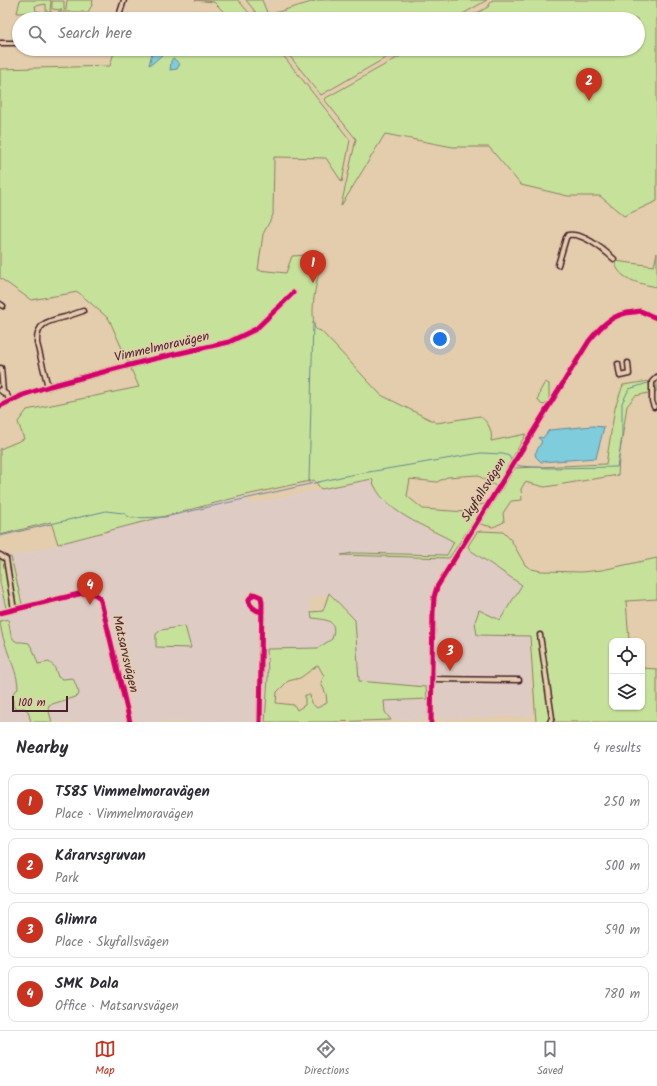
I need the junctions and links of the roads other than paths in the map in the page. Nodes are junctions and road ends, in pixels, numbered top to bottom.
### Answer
1 (124, 0) edge
2 (120, 12) edge
3 (0, 43) edge
4 (12, 43) edge
5 (614, 259) dead end
6 (558, 265) dead end
7 (293, 293) dead end
8 (83, 311) dead end
9 (657, 318) edge
10 (628, 363) dead end
11 (618, 364) dead end
12 (1, 368) dead end
13 (657, 377) edge
14 (48, 387) junction
15 (2, 391) edge
16 (10, 401) junction
17 (0, 406) edge
18 (654, 407) dead end
19 (0, 555) edge
20 (14, 610) junction
21 (262, 612) junction
22 (0, 613) edge
23 (540, 634) dead end
24 (432, 679) junction
25 (519, 680) dead end
26 (130, 722) edge
27 (260, 722) edge
28 (431, 722) edge
29 (550, 722) edge

1 - 2 street
3 - 4 street
5 - 6 street
7 - 14 street, Vimmelmoravägen
8 - 14 street
9 - 24 street, Skyfallsvägen
10 - 11 street
12 - 15 street
13 - 18 street
14 - 16 street, Vimmelmoravägen
15 - 16 street
16 - 17 street, Vimmelmoravägen
19 - 20 street
20 - 22 street, Matsarvsvägen
20 - 26 street, Matsarvsvägen
21 - 21 street
21 - 27 street
23 - 29 street
24 - 25 street
24 - 28 street, Skyfallsvägen

